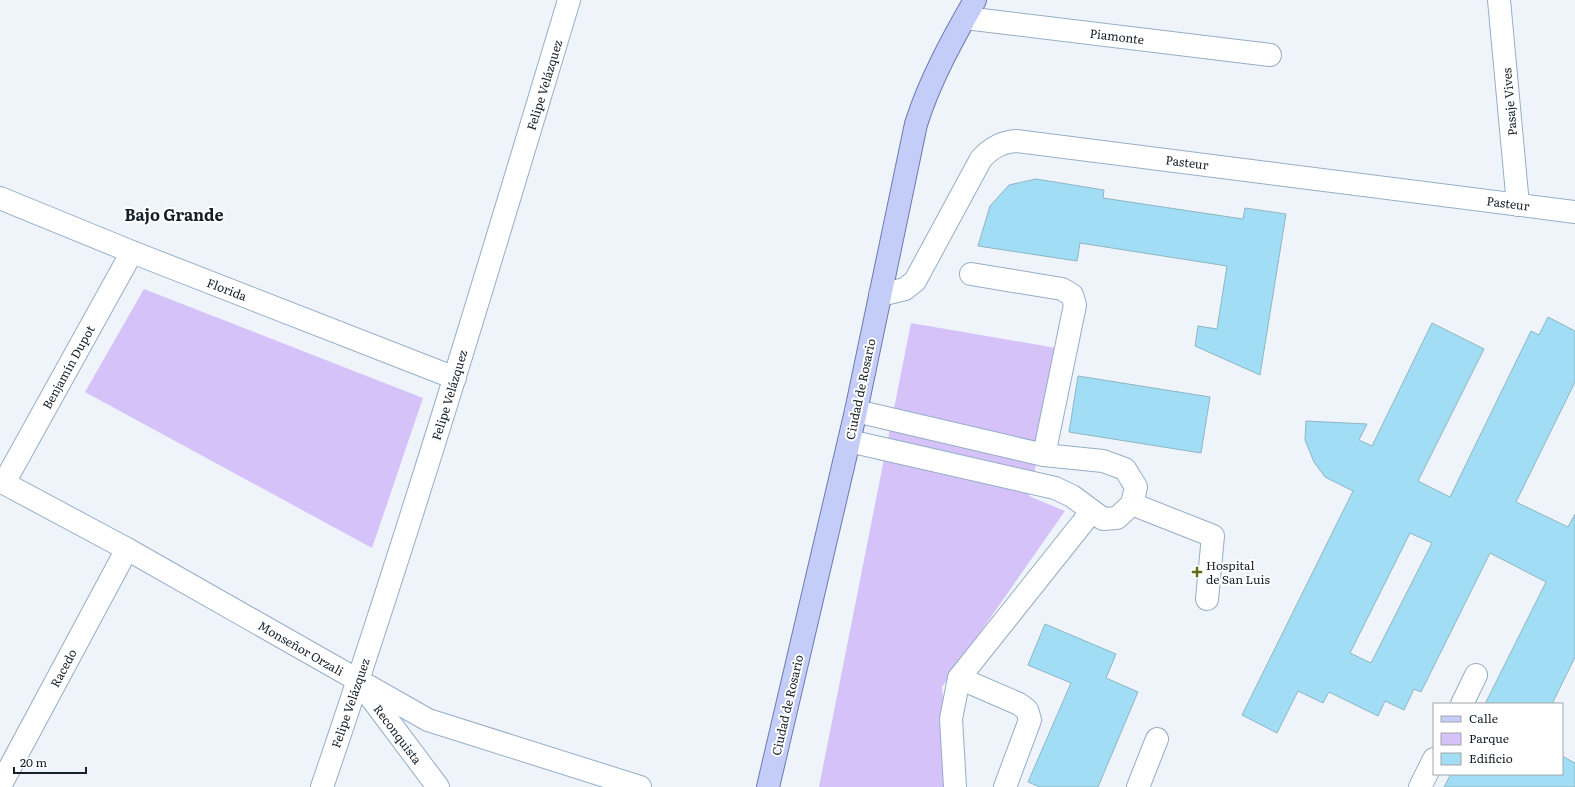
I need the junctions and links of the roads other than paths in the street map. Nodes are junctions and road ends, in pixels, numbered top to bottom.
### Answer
1 (569, 0) edge
2 (1499, 0) edge
3 (970, 9) edge
4 (1270, 54) dead end
5 (0, 198) edge
6 (1518, 205) junction
7 (1575, 212) edge
8 (132, 252) junction
9 (970, 274) dead end
10 (880, 296) junction
11 (455, 378) junction
12 (856, 411) junction
13 (849, 441) junction
14 (1044, 455) junction
15 (2, 482) edge
16 (1132, 504) junction
17 (1092, 511) junction
18 (127, 549) junction
19 (1207, 599) dead end
20 (1476, 675) dead end
21 (959, 678) junction
22 (358, 681) junction
23 (1462, 703) edge
24 (1157, 739) dead end
25 (1433, 761) edge
26 (0, 786) edge
27 (322, 787) edge
28 (438, 787) edge
29 (640, 787) edge
30 (768, 787) edge
31 (955, 787) edge
32 (1005, 787) edge
33 (1138, 787) edge
34 (1420, 787) edge

1 - 11 street, Felipe Velázquez
2 - 6 street, Pasaje Vives
3 - 4 street, Piamonte
3 - 10 main road, Ciudad de Rosario
5 - 8 street, Florida
6 - 7 street, Pasteur
6 - 10 street, Pasteur
8 - 11 street, Florida
8 - 15 street, Benjamín Dupot
9 - 14 street
10 - 12 main road, Ciudad de Rosario
11 - 22 street, Felipe Velázquez
12 - 13 main road, Ciudad de Rosario
12 - 14 street
13 - 17 street
13 - 30 main road, Ciudad de Rosario
14 - 16 street
15 - 18 street, Monseñor Orzali
16 - 17 street
16 - 19 street
17 - 21 street
18 - 22 street, Monseñor Orzali
18 - 26 street, Racedo
20 - 23 street
21 - 31 street
21 - 32 street
22 - 27 street, Felipe Velázquez
22 - 28 street, Reconquista
22 - 29 street, Monseñor Orzali
24 - 33 street
25 - 34 street

